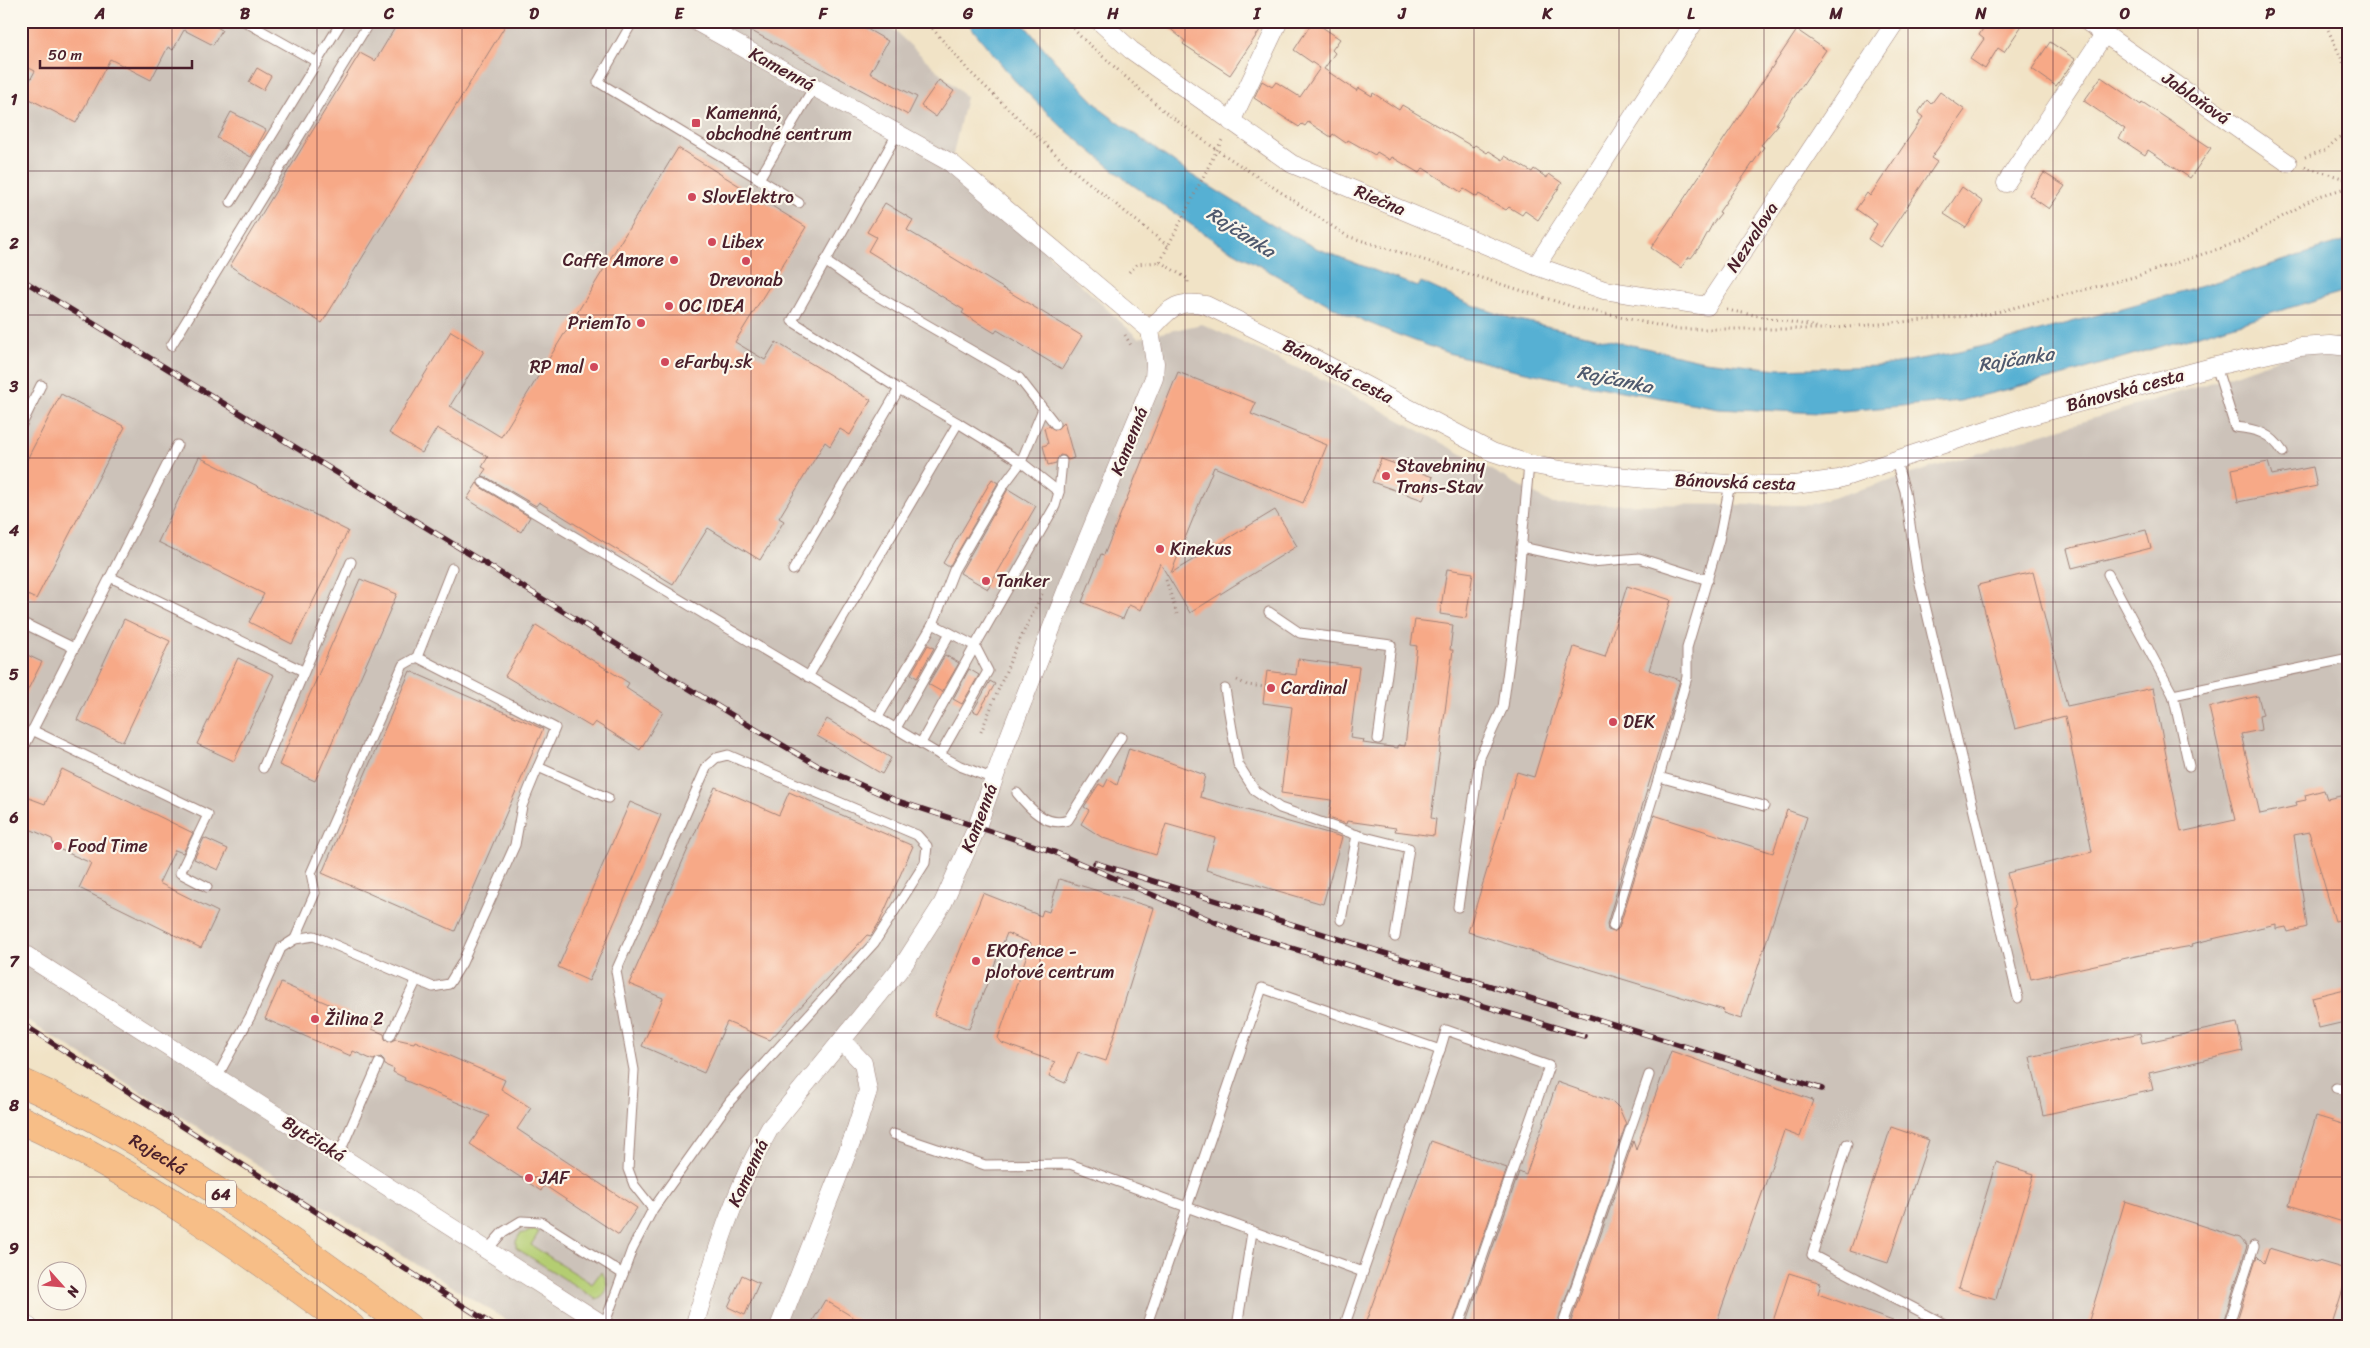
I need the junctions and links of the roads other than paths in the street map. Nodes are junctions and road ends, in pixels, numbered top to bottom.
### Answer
1 (244, 21) edge
2 (342, 21) edge
3 (370, 21) edge
4 (633, 21) edge
5 (695, 21) edge
6 (1098, 21) edge
7 (1279, 21) edge
8 (1695, 21) edge
9 (1896, 21) edge
10 (2086, 21) edge
11 (2105, 33) junction
12 (317, 62) junction
13 (814, 87) junction
14 (1232, 122) junction
15 (897, 134) junction
16 (2288, 163) road end
17 (759, 179) junction
18 (2006, 183) dead end
19 (232, 202) dead end
20 (799, 203) dead end
21 (825, 261) junction
22 (1536, 266) junction
23 (1150, 330) junction
24 (171, 346) dead end
25 (2349, 347) edge
26 (2216, 366) junction
27 (41, 385) dead end
28 (899, 389) junction
29 (1043, 409) junction
30 (958, 423) junction
31 (1055, 424) dead end
32 (21, 426) edge
33 (177, 445) dead end
34 (2283, 452) dead end
35 (1062, 461) dead end
36 (1021, 462) junction
37 (1896, 462) junction
38 (1529, 464) junction
39 (482, 482) dead end
40 (1730, 484) junction
41 (1059, 492) junction
42 (1520, 547) junction
43 (351, 562) dead end
44 (452, 568) dead end
45 (793, 570) dead end
46 (2108, 574) dead end
47 (110, 577) junction
48 (1708, 580) junction
49 (1269, 612) dead end
50 (21, 622) edge
51 (933, 624) junction
52 (950, 633) junction
53 (975, 646) junction
54 (74, 648) junction
55 (417, 657) junction
56 (2349, 658) edge
57 (303, 672) junction
58 (808, 677) junction
59 (1225, 689) dead end
60 (2173, 695) junction
61 (878, 717) junction
62 (896, 728) junction
63 (32, 730) junction
64 (1121, 737) dead end
65 (1378, 739) dead end
66 (920, 743) junction
67 (21, 753) edge
68 (940, 755) junction
69 (538, 766) junction
70 (2188, 766) dead end
71 (263, 768) dead end
72 (1659, 777) junction
73 (994, 779) junction
74 (1016, 794) dead end
75 (608, 798) dead end
76 (1764, 806) dead end
77 (1357, 835) junction
78 (207, 887) dead end
79 (1458, 907) dead end
80 (1341, 920) dead end
81 (1613, 926) dead end
82 (1395, 937) dead end
83 (295, 939) junction
84 (21, 952) edge
85 (416, 981) junction
86 (2018, 998) dead end
87 (390, 1036) dead end
88 (842, 1041) junction
89 (1440, 1050) junction
90 (379, 1063) dead end
91 (1649, 1075) dead end
92 (217, 1077) junction
93 (21, 1082) edge
94 (2336, 1088) dead end
95 (2349, 1092) edge
96 (21, 1120) edge
97 (893, 1134) dead end
98 (1847, 1144) dead end
99 (339, 1154) junction
100 (1187, 1207) junction
101 (653, 1209) junction
102 (1252, 1232) junction
103 (2254, 1246) dead end
104 (487, 1250) junction
105 (1363, 1272) junction
106 (623, 1274) junction
107 (21, 1322) edge
108 (605, 1326) edge
109 (29, 1327) edge
110 (351, 1327) edge
111 (408, 1327) edge
112 (694, 1327) edge
113 (778, 1327) edge
114 (1146, 1327) edge
115 (1237, 1327) edge
116 (1344, 1327) edge
117 (1458, 1327) edge
118 (1562, 1327) edge
119 (1950, 1327) edge
120 (2228, 1327) edge

1 - 12 lane
2 - 12 lane
3 - 24 lane
4 - 17 lane
5 - 13 street, Kamenná
6 - 14 street, Riečna
7 - 14 street
8 - 22 street
9 - 22 street, Nezvalova
10 - 11 street, Jabloňová
11 - 16 street, Jabloňová
11 - 18 street
12 - 19 lane
13 - 15 street, Kamenná
13 - 17 lane
14 - 22 street, Riečna
15 - 21 lane
15 - 23 street, Kamenná
17 - 20 lane
21 - 28 lane
21 - 29 lane
23 - 38 street, Bánovská cesta
23 - 73 street, Kamenná
25 - 26 street, Bánovská cesta
26 - 34 lane
26 - 37 street, Bánovská cesta
27 - 32 lane
28 - 30 lane
28 - 45 lane
29 - 31 lane
29 - 36 lane
30 - 36 lane
30 - 58 lane
33 - 47 lane
35 - 41 lane
36 - 41 lane
36 - 51 lane
37 - 40 street, Bánovská cesta
37 - 86 lane
38 - 40 street, Bánovská cesta
38 - 42 lane
39 - 58 lane
40 - 48 lane
41 - 53 lane
42 - 48 lane
42 - 79 lane
43 - 57 lane
44 - 55 lane
46 - 60 lane
47 - 54 lane
47 - 57 lane
48 - 72 lane
49 - 65 lane
50 - 54 lane
51 - 52 lane
51 - 61 lane
52 - 53 lane
52 - 62 lane
53 - 66 lane
53 - 68 lane
54 - 63 lane
55 - 69 lane
55 - 83 lane
56 - 60 lane
57 - 71 lane
58 - 61 lane
59 - 77 lane
60 - 70 lane
61 - 62 lane
62 - 66 lane
63 - 67 lane
63 - 78 lane
64 - 74 lane
66 - 68 lane
68 - 73 lane
69 - 75 lane
69 - 85 lane
72 - 76 lane
72 - 81 lane
73 - 88 street, Kamenná
77 - 80 lane
77 - 82 lane
83 - 85 lane
83 - 92 lane
84 - 92 street, Bytčická
85 - 87 lane
88 - 112 street, Kamenná
88 - 113 street
89 - 100 lane
89 - 105 lane
89 - 117 lane
90 - 99 lane
91 - 118 lane
92 - 99 street, Bytčická
93 - 111 main road, Rajecká / 64
94 - 95 lane
96 - 110 main road, Rajecká / 64
97 - 100 lane
98 - 119 lane
99 - 104 street, Bytčická
100 - 102 lane
100 - 114 lane
101 - 101 lane
101 - 106 lane
102 - 105 lane
102 - 115 lane
103 - 120 lane
104 - 106 lane
104 - 108 street, Bytčická
105 - 116 lane
106 - 108 lane
107 - 109 street

